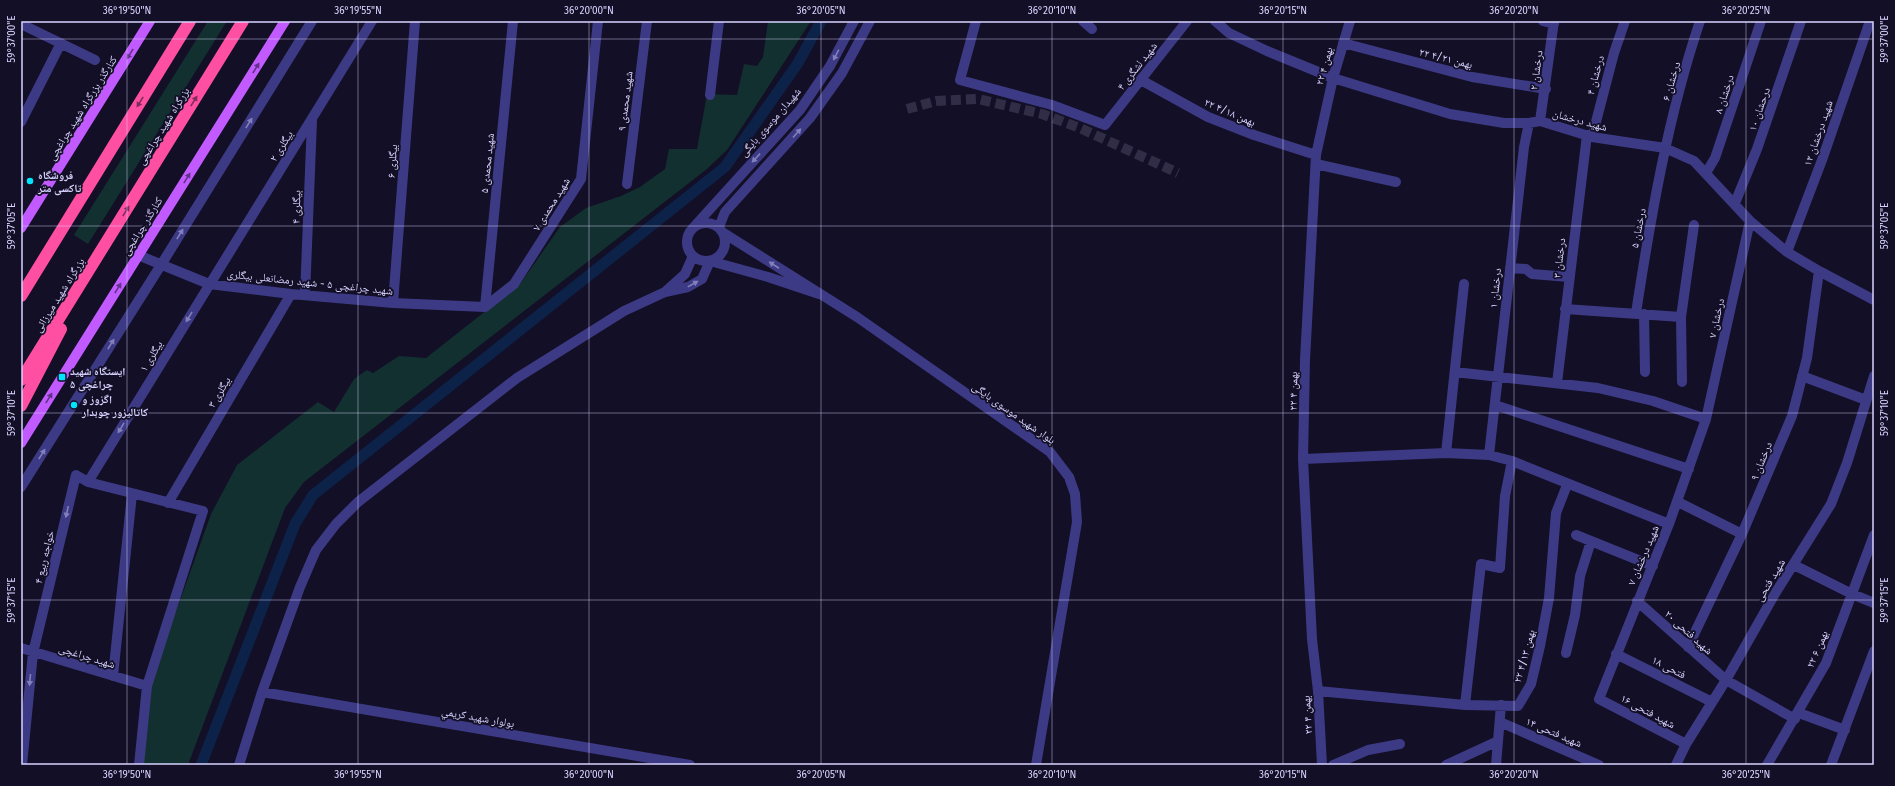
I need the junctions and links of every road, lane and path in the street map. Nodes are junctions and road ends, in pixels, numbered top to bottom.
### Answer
1 (150, 21) edge
2 (186, 21) edge
3 (190, 21) edge
4 (243, 21) edge
5 (250, 21) edge
6 (285, 21) edge
7 (312, 21) edge
8 (372, 21) edge
9 (415, 21) edge
10 (513, 21) edge
11 (598, 21) edge
12 (647, 21) edge
13 (719, 21) edge
14 (854, 21) edge
15 (870, 21) edge
16 (976, 21) edge
17 (1083, 21) edge
18 (1187, 21) edge
19 (1215, 21) edge
20 (1350, 21) edge
21 (1543, 21) edge
22 (1625, 21) edge
23 (1700, 21) edge
24 (1761, 21) edge
25 (1801, 21) edge
26 (1870, 21) edge
27 (1554, 23) edge
28 (23, 25) edge
29 (1092, 29) dead end
30 (61, 43) junction
31 (1343, 43) junction
32 (167, 58) junction
33 (95, 60) dead end
34 (211, 73) junction
35 (1332, 78) junction
36 (1141, 80) junction
37 (1546, 89) junction
38 (710, 95) dead end
39 (312, 119) junction
40 (1540, 121) junction
41 (21, 122) edge
42 (1529, 124) junction
43 (1590, 136) junction
44 (1664, 148) junction
45 (1316, 159) junction
46 (1706, 173) junction
47 (1396, 182) dead end
48 (627, 184) dead end
49 (1735, 204) junction
50 (67, 219) junction
51 (1750, 221) junction
52 (1694, 225) dead end
53 (21, 228) edge
54 (692, 229) junction
55 (721, 230) junction
56 (105, 244) junction
57 (1787, 252) junction
58 (138, 255) junction
59 (694, 256) junction
60 (710, 261) junction
61 (161, 265) junction
62 (1510, 268) junction
63 (1819, 271) junction
64 (1569, 277) junction
65 (21, 281) edge
66 (209, 284) junction
67 (1464, 284) dead end
68 (665, 292) junction
69 (291, 294) junction
70 (818, 294) junction
71 (21, 296) edge
72 (305, 296) junction
73 (1874, 300) edge
74 (393, 303) junction
75 (485, 307) junction
76 (1565, 309) junction
77 (1640, 313) junction
78 (1681, 317) junction
79 (1455, 372) junction
80 (1645, 372) dead end
81 (1802, 376) junction
82 (1874, 376) edge
83 (1498, 377) junction
84 (21, 380) edge
85 (1682, 382) dead end
86 (1558, 383) junction
87 (1866, 400) junction
88 (1495, 405) junction
89 (21, 406) edge
90 (1706, 419) junction
91 (21, 443) edge
92 (1446, 453) junction
93 (1489, 455) junction
94 (1303, 459) junction
95 (1512, 462) junction
96 (1689, 469) junction
97 (88, 482) junction
98 (1567, 485) junction
99 (21, 487) edge
100 (132, 494) junction
101 (1678, 502) junction
102 (168, 503) junction
103 (1669, 524) junction
104 (1742, 534) junction
105 (1576, 535) dead end
106 (1874, 535) edge
107 (1591, 542) junction
108 (1794, 565) junction
109 (1653, 566) junction
110 (1852, 594) junction
111 (1637, 601) junction
112 (1874, 603) edge
113 (1688, 647) junction
114 (21, 648) edge
115 (1874, 651) edge
116 (33, 653) junction
117 (1566, 653) dead end
118 (1616, 654) junction
119 (113, 676) junction
120 (1726, 680) junction
121 (147, 686) junction
122 (1318, 691) junction
123 (262, 692) junction
124 (1599, 699) joint
125 (1712, 702) junction
126 (1465, 705) junction
127 (1501, 705) junction
128 (1797, 716) junction
129 (1500, 722) junction
130 (1844, 730) junction
131 (1498, 741) junction
132 (1400, 744) dead end
133 (1686, 744) junction
134 (1037, 764) edge
135 (22, 765) edge
136 (139, 765) edge
137 (239, 765) edge
138 (690, 765) edge
139 (1322, 765) edge
140 (1333, 765) edge
141 (1446, 765) edge
142 (1496, 765) edge
143 (1599, 765) edge
144 (1676, 765) edge
145 (1767, 765) edge
146 (1831, 765) edge

1 -> 53 main road, کنارگذر بزرگراه شهید چراغچی
2 - 32 highway
3 - 32 highway
4 - 34 highway, بزرگراه شهید چراغچی
5 - 34 highway
58 -> 6 main road, کنارگذر چراغچی
61 -> 7 street
8 - 39 street, بیگلری ۲
9 - 74 street, بیگلری ۶
10 - 75 street, شهید محمدی ۵
11 - 75 street, شهید محمدی ۷
12 - 48 street, شهید محمدی ۹
13 - 38 street
14 -> 54 street, شهیدان موسوی بایگی
55 -> 15 street
16 - 36 street, شهید لشگری ۴
17 - 29 street
18 - 36 street, شهید لشگری ۴
19 - 35 street, شهید درخشان
20 - 31 street, ۲۲ بهمن ۴
21 - 27 street
22 - 43 street, درخشان ۴
23 - 44 street, درخشان ۶
24 - 46 street, درخشان ۸
25 - 49 street, درحشان ۱۰
26 - 57 street, شهید درخشان ۱۲
27 - 37 street, درخشان ۲
28 - 30 street
30 - 33 street
30 - 41 street
31 - 35 street, ۲۲ بهمن ۴
31 - 37 street, ۲۲ بهمن ۴/۲۱
32 -> 50 highway
56 -> 34 highway, بزرگراه شهید چراغچی
35 - 42 street, شهید درخشان
35 - 45 street, ۲۲ بهمن ۴
36 - 45 street, ۲۲ بهمن ۴/۱۸
37 - 40 street, درخشان ۲
39 - 66 street, بیگلری ۲
39 - 72 street, بیگلری ۴
40 - 42 street, شهید درخشان
40 - 43 street, شهید درخشان
42 - 62 street, درخشان ۱
43 - 44 street, شهید درخشان
43 - 64 street, درخشان ۳
44 - 46 street, شهید درخشان
44 - 77 street, درخشان ۵
45 - 47 street, ۲۲ بهمن ۴/۱۸
45 - 94 street, ۲۲ بهمن ۴
46 - 49 street, شهید درخشان
49 - 51 street, شهید درخشان
50 - 65 highway
50 - 71 highway
51 - 57 street, شهید درخشان
51 - 90 street, درخشان ۷
52 - 78 street
54 - 55 street
54 - 59 street
55 - 60 street
70 -> 55 street, بلوار شهید موسوی بایگی
56 - 84 highway, بزرگراه شهید میرزائی
56 - 89 highway
57 - 63 street, شهید درخشان
58 - 61 street, شهید چراغچی ۵ - شهید رمضانعلی بیگلری
91 -> 58 main road, کنارگذر چراغچی
59 - 60 street
59 - 68 street
68 -> 60 street
60 - 70 street, بلوار شهید موسوی بایگی
61 - 66 street, شهید چراغچی ۵ - شهید رمضانعلی بیگلری
99 -> 61 street
62 - 64 street
62 - 83 street, درخشان ۱
63 - 73 street, شهید درخشان
63 - 81 street, درخشان ۹
64 - 76 street, درخشان ۳
66 - 69 street, شهید چراغچی ۵ - شهید رمضانعلی بیگلری
66 -> 97 street, بیگلری ۱
67 - 79 street
68 - 123 street
69 - 72 street, شهید چراغچی ۵ - شهید رمضانعلی بیگلری
69 - 102 street, بیگلری ۳
70 - 134 street, بلوار شهید موسوی بایگی
72 - 74 street, شهید چراغچی ۵ - شهید رمضانعلی بیگلری
74 - 75 street, شهید چراغچی ۵ - شهید رمضانعلی بیگلری
76 - 77 street
76 - 86 street, درخشان ۳
77 - 78 street
77 - 80 street, درخشان ۵
78 - 85 street
79 - 83 street
79 - 92 street
81 - 87 street
81 - 104 street, درخشان ۹
82 - 87 street, شهید فتحی
83 - 86 street
83 - 88 street, درخشان ۱
86 - 90 street
87 - 108 street, شهید فتحی
88 - 93 street, درخشان ۱
88 - 96 street
90 - 96 street, شهید درخشان ۷
92 - 93 street
92 - 94 street
93 - 95 street
94 - 122 street, ۲۲ بهمن ۴
95 - 98 street
95 - 126 street
96 - 101 street, شهید درخشان ۷
97 - 100 street
97 -> 116 street, خواجه ربیع ۴
98 - 103 street
98 - 127 street, ۲۲ بهمن ۴/۱۳
100 - 102 street
100 - 119 street
101 - 103 street, شهید درخشان ۷
101 - 104 street
102 - 121 street
103 - 109 street, شهید درخشان ۷
104 - 113 street, درخشان ۹
105 - 107 street
106 - 110 street, ۲۲ بهمن ۶
107 - 109 street
107 - 117 street
108 - 110 street
108 - 120 street, شهید فتحی
109 - 111 street, شهید درخشان ۷
110 - 112 street
110 - 128 street, ۲۲ بهمن ۶
111 - 113 street, شهید فتحی ۲۰
111 - 118 street, شهید درخشان ۷
113 - 120 street, شهید فتحی ۲۰
114 - 116 street, شهید چراغچی
115 - 130 street
116 - 119 street, شهید چراغچی
116 -> 135 street, خواجه ربیع ۴
118 - 124 street, شهید درخشان ۷
118 - 125 street, فتحی ۱۸
119 - 121 street, شهید چراغچی
120 - 125 street, شهید فتحی
120 - 128 street, شهید فتحی ۲۰
121 - 136 street
122 - 126 street, ۲۲ بهمن ۴/۱۳
122 - 139 street, ۲۲ بهمن ۴
123 - 137 street
123 - 138 street, بولوار شهيد كريمي
124 - 133 street, شهید فتحی ۱۶
125 - 133 street, شهید فتحی
126 - 127 street, ۲۲ بهمن ۴/۱۳
127 - 129 street
128 - 130 street, شهید فتحی ۲۰
128 - 145 street, ۲۲ بهمن ۶
129 - 131 street
129 - 143 street, شهید فتحی ۱۴
130 - 146 street
131 - 141 street
131 - 142 street
132 - 140 street
133 - 144 street, شهید فتحی

